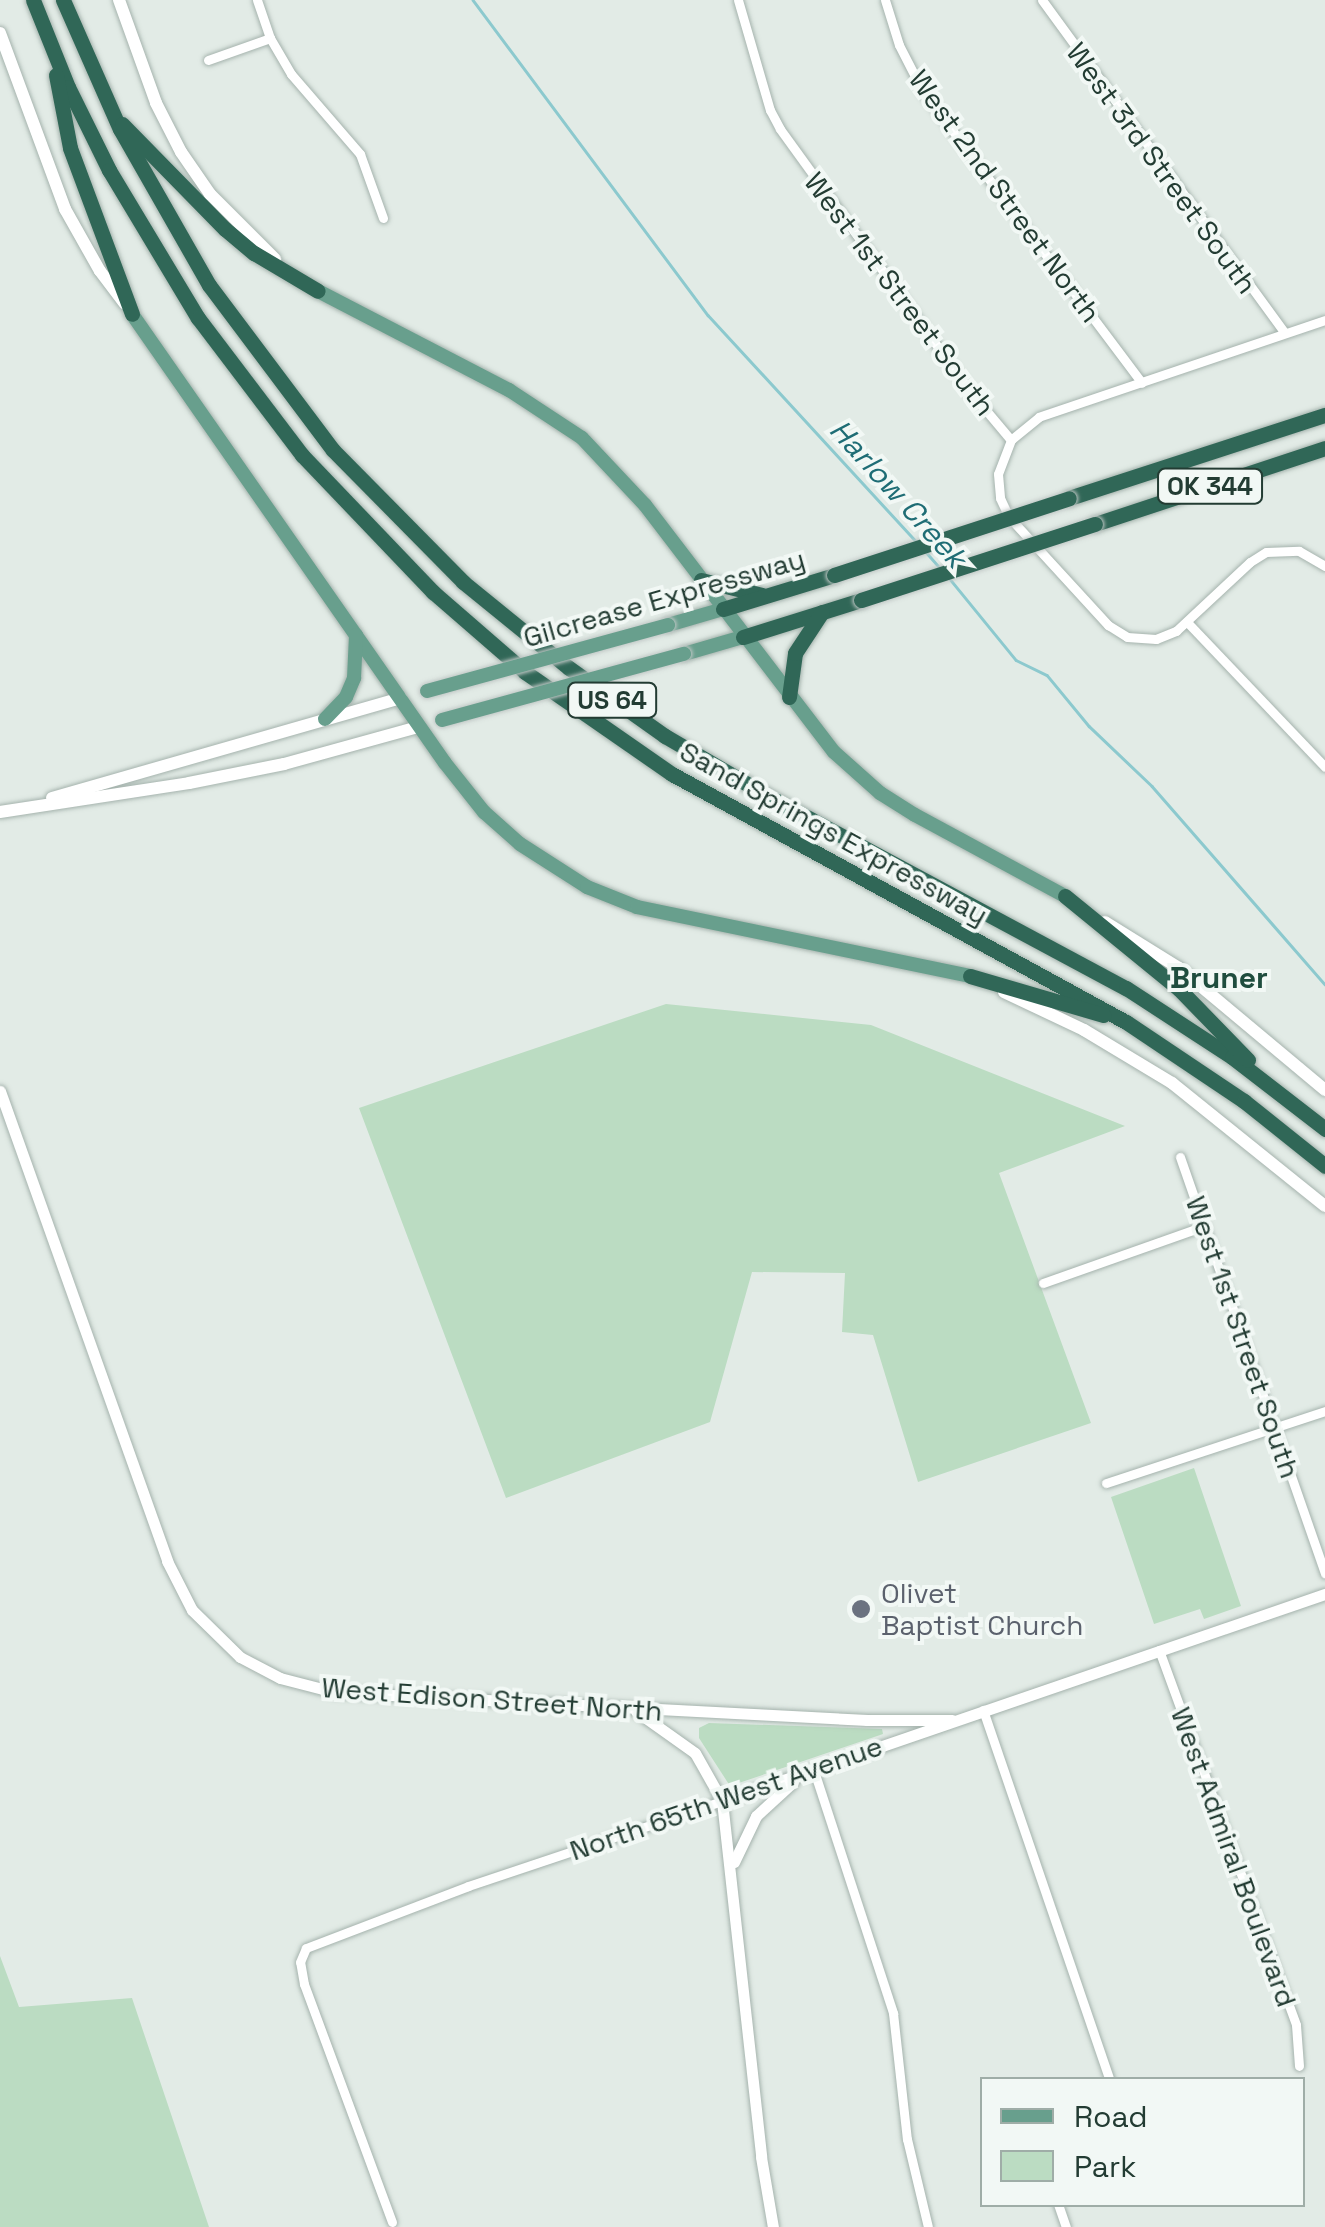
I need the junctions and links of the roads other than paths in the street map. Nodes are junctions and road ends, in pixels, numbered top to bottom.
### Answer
1 (33, 0) edge
2 (63, 0) edge
3 (118, 0) edge
4 (257, 0) edge
5 (738, 0) edge
6 (886, 0) edge
7 (1042, 0) edge
8 (0, 33) edge
9 (270, 38) junction
10 (50, 47) junction
11 (208, 60) dead end
12 (113, 114) junction
13 (383, 218) dead end
14 (318, 291) junction
15 (132, 314) junction
16 (1325, 320) edge
17 (1284, 333) junction
18 (1142, 383) junction
19 (1325, 415) edge
20 (1012, 440) junction
21 (1325, 448) edge
22 (1325, 566) edge
23 (701, 580) junction
24 (766, 596) junction
25 (723, 609) junction
26 (822, 612) junction
27 (1187, 622) junction
28 (356, 634) junction
29 (744, 637) junction
30 (789, 697) junction
31 (400, 698) junction
32 (325, 719) junction
33 (418, 726) junction
34 (1325, 766) edge
35 (6, 811) edge
36 (1065, 896) junction
37 (970, 976) junction
38 (1126, 1022) junction
39 (1325, 1090) edge
40 (0, 1091) edge
41 (1282, 1095) junction
42 (1325, 1129) edge
43 (1180, 1158) dead end
44 (1325, 1166) edge
45 (1325, 1206) edge
46 (1204, 1226) junction
47 (1043, 1283) dead end
48 (1325, 1412) edge
49 (1276, 1428) junction
50 (1106, 1483) dead end
51 (1325, 1574) edge
52 (1325, 1594) edge
53 (1159, 1650) junction
54 (633, 1709) junction
55 (983, 1710) junction
56 (952, 1720) junction
57 (814, 1771) junction
58 (722, 1800) junction
59 (732, 1866) junction
60 (1299, 2066) dead end
61 (1109, 2077) edge
62 (392, 2222) dead end
63 (773, 2227) edge
64 (928, 2227) edge

1 - 10 highway, Sand Springs Expressway / US 64
2 - 12 highway, Sand Springs Expressway / US 64
3 - 14 main road
4 - 9 street
5 - 20 street, West 1st Street South
6 - 18 street, West 2nd Street North
7 - 17 street, West 3rd Street South
8 - 15 main road
9 - 11 street
9 - 13 street
10 - 15 highway
10 - 38 highway, Sand Springs Expressway / US 64
12 - 14 highway
12 - 41 highway, Sand Springs Expressway / US 64
14 - 23 main road
15 - 28 main road
16 - 17 street
17 - 18 street
18 - 20 street
19 - 24 highway, Gilcrease Expressway / OK 344, bridge
20 - 27 street, West 1st Street South
21 - 26 highway, Gilcrease Expressway / OK 344, bridge
22 - 27 street
23 - 24 highway
23 - 25 main road
24 - 25 highway, Gilcrease Expressway / OK 344
25 - 29 main road
25 - 31 main road, Gilcrease Expressway / OK 344, bridge
26 - 29 highway, Gilcrease Expressway / OK 344
26 - 30 highway
27 - 34 street
28 - 31 main road
28 - 32 main road
29 - 30 main road
29 - 33 main road, Gilcrease Expressway / OK 344, bridge
30 - 36 main road
31 - 32 main road, Gilcrease Expressway
31 - 33 main road
32 - 35 main road, Gilcrease Expressway
33 - 35 main road, Gilcrease Expressway
33 - 37 main road
36 - 39 main road
36 - 41 highway
37 - 38 highway
37 - 45 main road
38 - 44 highway, Sand Springs Expressway / US 64
40 - 54 street, West Edison Street North
41 - 42 highway, Sand Springs Expressway / US 64
43 - 46 street, West 1st Street South
46 - 47 street
46 - 49 street, West 1st Street South
48 - 49 street
49 - 50 street
49 - 51 street, West 1st Street South
52 - 53 street, North 65th West Avenue
53 - 55 street, North 65th West Avenue
53 - 60 street, West Admiral Boulevard
54 - 56 street, West Edison Street North
54 - 58 street
55 - 56 street, North 65th West Avenue
55 - 61 street
56 - 57 street, North 65th West Avenue
57 - 58 street, North 65th West Avenue
57 - 59 street
57 - 64 street
58 - 59 street
58 - 62 street, North 65th West Avenue
59 - 63 street

